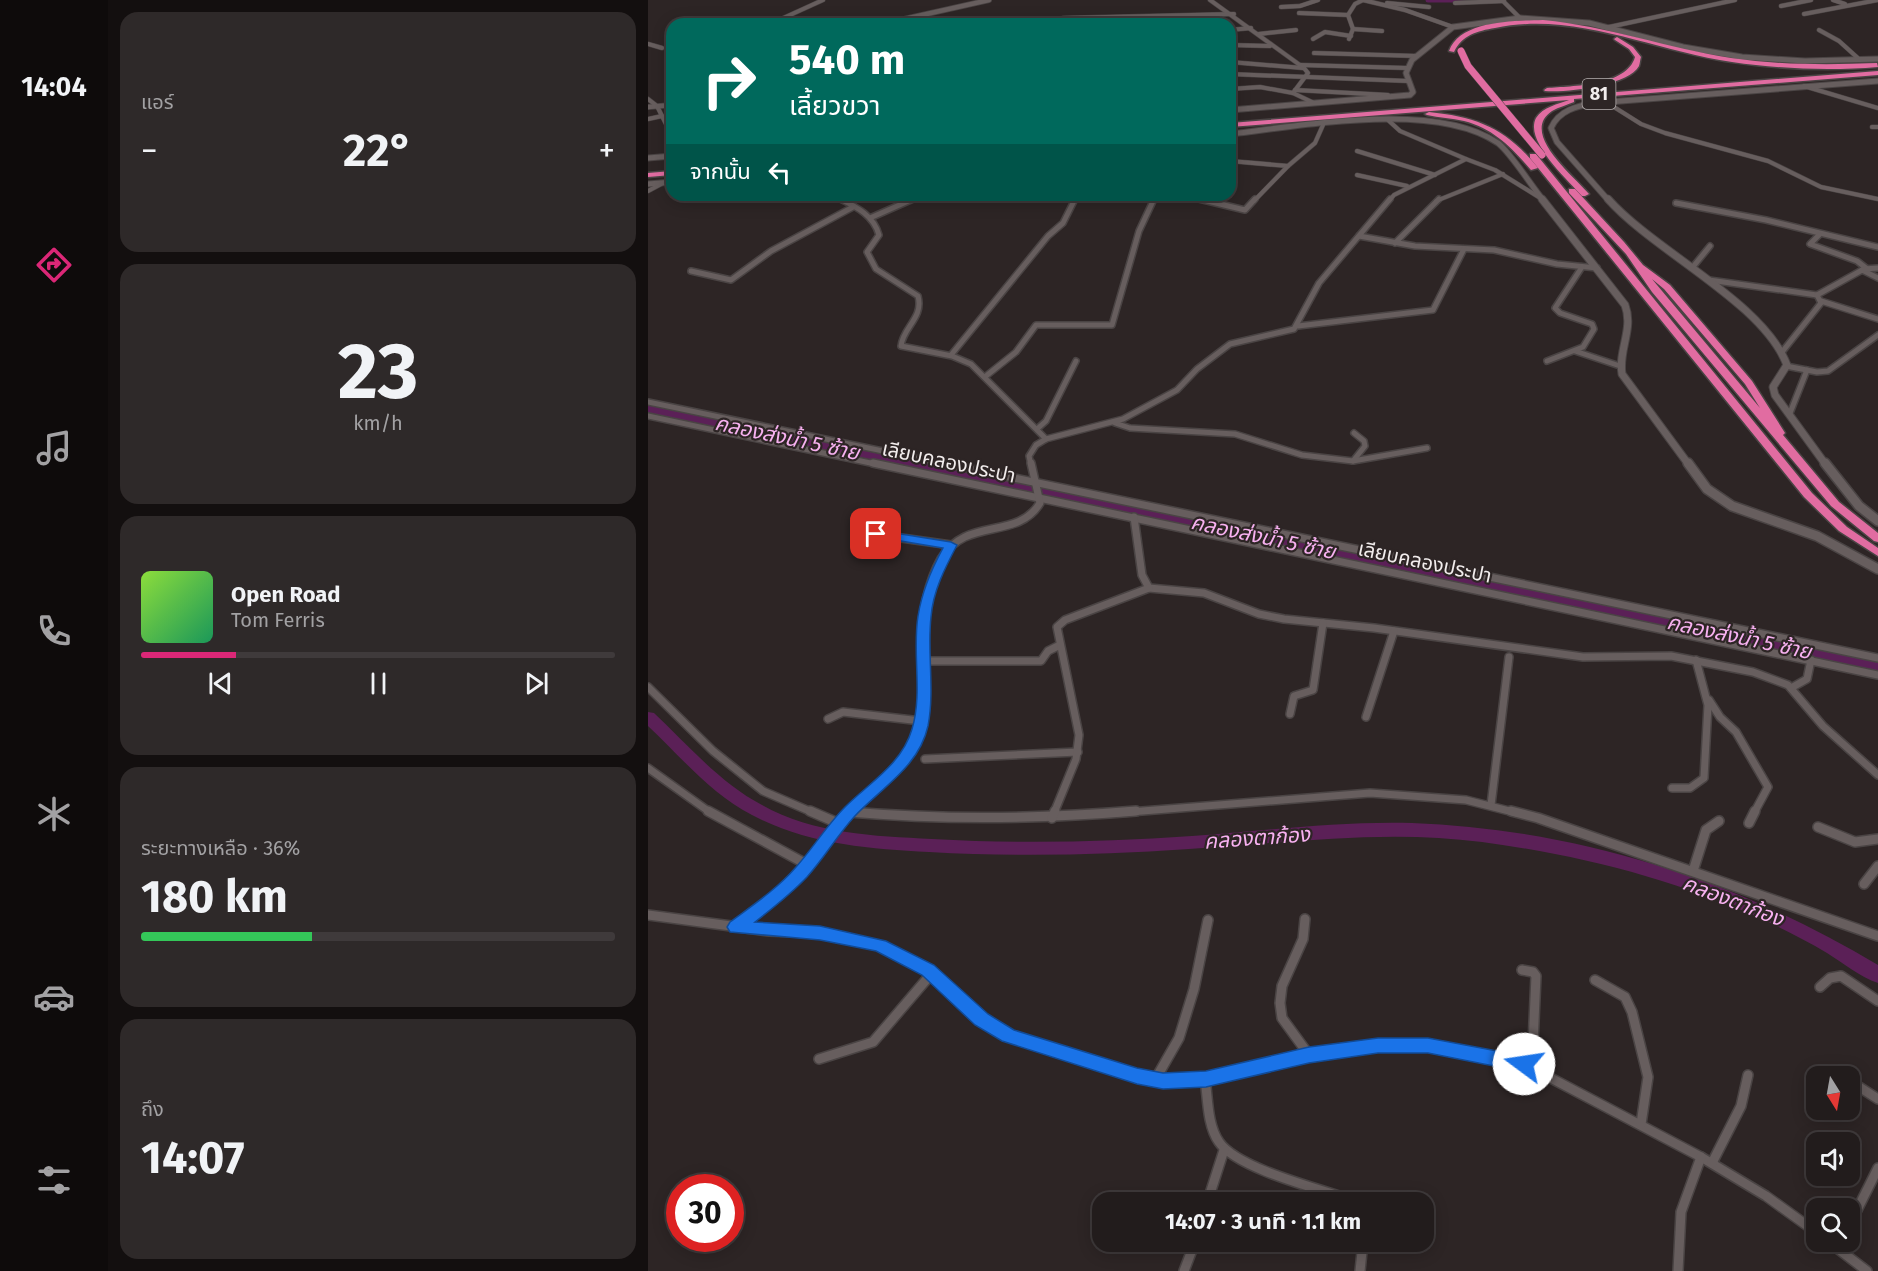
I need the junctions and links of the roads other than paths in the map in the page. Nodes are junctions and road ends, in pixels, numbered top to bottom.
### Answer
1 (823, 0) edge
2 (989, 0) edge
3 (1210, 0) edge
4 (1318, 0) edge
5 (1363, 0) edge
6 (1735, 0) edge
7 (1811, 0) edge
8 (1833, 0) edge
9 (1869, 0) edge
10 (1878, 0) edge
11 (1503, 1) edge
12 (1799, 2) junction
13 (1455, 3) dead end
14 (1380, 4) junction
15 (1845, 4) junction
16 (1781, 6) dead end
17 (1281, 7) dead end
18 (1429, 7) dead end
19 (1816, 10) junction
20 (1299, 13) dead end
21 (1798, 13) dead end
22 (1234, 14) junction
23 (1804, 14) dead end
24 (1348, 15) junction
25 (783, 18) edge
26 (909, 18) edge
27 (1063, 18) dead end
28 (1520, 18) junction
29 (1453, 27) junction
30 (1610, 27) junction
31 (1251, 28) junction
32 (1236, 29) edge
33 (1353, 29) junction
34 (1296, 30) dead end
35 (1819, 30) dead end
36 (1382, 31) dead end
37 (1258, 34) junction
38 (1313, 39) dead end
39 (648, 44) edge
40 (1236, 45) edge
41 (1270, 46) junction
42 (662, 48) dead end
43 (1314, 53) dead end
44 (1417, 56) junction
45 (1878, 59) edge
46 (1860, 60) junction
47 (1236, 62) edge
48 (1302, 66) junction
49 (1878, 66) edge
50 (1407, 68) junction
51 (1878, 73) edge
52 (1236, 74) edge
53 (1303, 79) junction
54 (1408, 81) junction
55 (1878, 81) edge
56 (1692, 86) junction
57 (1804, 86) junction
58 (1236, 89) edge
59 (1543, 91) dead end
60 (1294, 92) junction
61 (1531, 92) dead end
62 (1519, 94) junction
63 (1400, 96) junction
64 (648, 99) edge
65 (1606, 102) junction
66 (1314, 103) junction
67 (666, 105) edge
68 (657, 106) junction
69 (648, 107) edge
70 (1878, 108) edge
71 (1236, 110) edge
72 (662, 116) junction
73 (1236, 118) edge
74 (648, 119) edge
75 (1388, 120) junction
76 (1322, 121) junction
77 (666, 124) edge
78 (1236, 125) edge
79 (1236, 133) edge
80 (1357, 151) dead end
81 (666, 156) edge
82 (648, 158) edge
83 (1466, 159) junction
84 (1236, 162) edge
85 (1288, 166) junction
86 (654, 170) edge
87 (1503, 174) junction
88 (648, 175) edge
89 (1357, 175) dead end
90 (1435, 175) junction
91 (663, 183) junction
92 (666, 183) edge
93 (648, 184) edge
94 (1407, 186) junction
95 (648, 190) edge
96 (1542, 199) junction
97 (1878, 199) edge
98 (841, 201) edge
99 (906, 201) edge
100 (1074, 201) edge
101 (1153, 201) edge
102 (1206, 201) edge
103 (1676, 203) dead end
104 (853, 207) junction
105 (870, 218) junction
106 (1819, 235) junction
107 (1359, 236) junction
108 (1615, 236) junction
109 (1597, 237) junction
110 (1395, 243) junction
111 (1710, 246) dead end
112 (1878, 247) edge
113 (1464, 249) junction
114 (1582, 267) junction
115 (1597, 268) junction
116 (1692, 268) junction
117 (1878, 268) edge
118 (1864, 269) junction
119 (691, 271) dead end
120 (1878, 278) edge
121 (1709, 280) junction
122 (1819, 298) junction
123 (1878, 319) edge
124 (1298, 326) junction
125 (1878, 335) edge
126 (1575, 351) junction
127 (1782, 352) junction
128 (951, 355) junction
129 (1076, 361) dead end
130 (1547, 361) dead end
131 (1620, 366) junction
132 (1786, 366) junction
133 (1807, 370) junction
134 (986, 376) junction
135 (648, 402) edge
136 (1790, 413) junction
137 (648, 416) edge
138 (1115, 423) junction
139 (1037, 429) junction
140 (1354, 434) dead end
141 (1046, 439) junction
142 (1427, 448) dead end
143 (1353, 461) junction
144 (1037, 485) junction
145 (1040, 496) junction
146 (1134, 518) junction
147 (1878, 521) edge
148 (1878, 539) edge
149 (951, 545) junction
150 (860, 553) dead end
151 (1878, 553) edge
152 (1878, 569) edge
153 (1149, 588) junction
154 (1323, 623) junction
155 (1394, 631) junction
156 (1060, 645) junction
157 (1509, 657) dead end
158 (1878, 658) edge
159 (1696, 660) junction
160 (1811, 660) junction
161 (923, 662) junction
162 (1878, 675) edge
163 (648, 687) edge
164 (1791, 688) junction
165 (1707, 698) junction
166 (1290, 714) dead end
167 (1366, 717) dead end
168 (828, 719) dead end
169 (921, 721) junction
170 (1078, 752) junction
171 (925, 759) dead end
172 (648, 768) edge
173 (1878, 775) edge
174 (1672, 788) dead end
175 (1491, 805) junction
176 (849, 812) junction
177 (1052, 818) junction
178 (1719, 821) dead end
179 (1749, 823) dead end
180 (838, 825) junction
181 (1818, 827) dead end
182 (1878, 842) edge
183 (810, 862) junction
184 (1878, 866) edge
185 (1693, 871) junction
186 (1864, 884) dead end
187 (648, 915) edge
188 (1305, 919) dead end
189 (1208, 920) dead end
190 (736, 927) junction
191 (1878, 936) edge
192 (1522, 970) dead end
193 (932, 973) junction
194 (1595, 980) dead end
195 (1820, 987) dead end
196 (1878, 1001) edge
197 (1309, 1055) junction
198 (819, 1059) dead end
199 (1532, 1066) junction
200 (1748, 1075) dead end
201 (1206, 1079) junction
202 (1155, 1080) junction
203 (1860, 1088) edge
204 (1878, 1100) edge
205 (1641, 1124) junction
206 (1224, 1149) junction
207 (1701, 1157) junction
208 (1712, 1163) junction
209 (1878, 1168) edge
210 (1210, 1192) edge
211 (1325, 1192) edge
212 (1860, 1204) edge
213 (1806, 1225) edge
214 (1191, 1252) edge
215 (1362, 1252) edge
216 (1845, 1252) edge
217 (1184, 1271) edge
218 (1360, 1271) edge
219 (1678, 1271) edge
220 (1867, 1271) edge

1 - 25 street
2 - 26 street
3 - 22 street
4 - 17 street
5 - 14 street
5 - 24 street
6 - 30 street
7 - 12 street
8 - 15 street
9 - 15 street
10 - 23 street
11 - 13 street
11 - 28 street
12 - 16 street
12 - 19 street
14 - 18 street
14 - 29 street
15 - 19 street
19 - 21 street
20 - 24 street
22 - 27 street
22 - 31 street
24 - 33 street
28 - 29 main road
28 - 30 main road
29 - 44 main road
30 - 46 main road
31 - 32 street
31 - 37 street
33 - 36 street
33 - 38 street
34 - 37 street
35 - 46 street
37 - 41 street
39 - 42 street
40 - 41 street
41 - 48 street
43 - 44 street
44 - 50 main road
45 - 46 main road
47 - 48 street
48 - 50 street
48 - 53 street
49 - 62 highway, 81
49 - 109 highway
50 - 54 main road
51 - 56 highway, 81
52 - 53 street
53 - 54 street
53 - 60 street
54 - 63 main road
55 - 57 main road
56 - 76 highway, 81
56 - 108 highway
57 - 65 main road
57 - 70 street
58 - 60 street
59 - 108 highway, bridge
60 - 63 street
60 - 66 street
61 - 62 highway
62 - 73 highway, 81
63 - 66 main road
64 - 68 street
65 - 97 street
65 - 116 main road
66 - 71 main road
67 - 68 street
68 - 69 street
68 - 72 street
72 - 74 street
72 - 77 street
75 - 76 main road
75 - 83 street
75 - 96 main road
76 - 78 highway, 81
76 - 79 main road
76 - 85 street
76 - 109 highway
80 - 90 street
81 - 82 main road
83 - 87 street
83 - 90 street
84 - 85 street
85 - 102 street
86 - 88 highway
87 - 96 street
87 - 110 street
89 - 94 street
90 - 94 street
91 - 92 main road
91 - 93 main road
91 - 95 street
94 - 107 street
96 - 115 main road
98 - 104 street
99 - 105 street
100 - 128 street
101 - 134 street
103 - 106 street
104 - 105 street
104 - 119 street
105 - 128 street
106 - 112 street
106 - 118 street
107 - 110 street
107 - 124 street
108 - 148 highway
109 - 151 highway
110 - 113 street
111 - 116 street
113 - 114 street
113 - 124 street
114 - 115 street
114 - 126 street
115 - 131 main road
116 - 121 main road
117 - 118 street
118 - 120 street
118 - 122 street
121 - 122 street
121 - 127 main road
122 - 123 street
122 - 127 street
124 - 138 street
125 - 133 street
126 - 130 street
126 - 131 street
127 - 132 main road
128 - 134 street
129 - 139 street
131 - 152 main road
132 - 133 street
132 - 136 main road
133 - 136 street
134 - 139 street
135 - 144 street
136 - 147 main road
137 - 145 street, เลียบคลองประปา
138 - 141 street
138 - 143 street
139 - 141 street
140 - 143 street
141 - 144 street
142 - 143 street
144 - 145 street
144 - 158 street
145 - 146 street, เลียบคลองประปา
145 - 149 street
146 - 153 street
146 - 160 street, เลียบคลองประปา
149 - 150 street
149 - 161 street
153 - 154 street
153 - 156 street
154 - 155 street
154 - 166 street
155 - 159 street
155 - 167 street
156 - 161 street
156 - 170 street
157 - 175 street
159 - 164 street
159 - 165 street
160 - 162 street, เลียบคลองประปา
160 - 164 street
161 - 169 street
163 - 180 street
164 - 173 street
165 - 174 street
165 - 179 street
168 - 169 street
169 - 176 street
170 - 171 street
170 - 177 street
172 - 183 street
175 - 177 street
175 - 185 street
176 - 177 street
176 - 180 street
178 - 185 street
180 - 183 street
181 - 182 street
183 - 190 street
184 - 186 street
185 - 191 street
187 - 190 street
188 - 197 street
189 - 202 street
190 - 193 street
192 - 199 street
193 - 198 street
193 - 202 street
194 - 205 street
195 - 196 street
197 - 199 street
197 - 201 street
199 - 205 street
200 - 208 street
201 - 202 street
201 - 206 street
203 - 204 street
205 - 207 street
206 - 210 street
206 - 211 street
207 - 208 street
207 - 219 street
208 - 213 street
209 - 212 street
214 - 217 street
215 - 218 street
216 - 220 street

